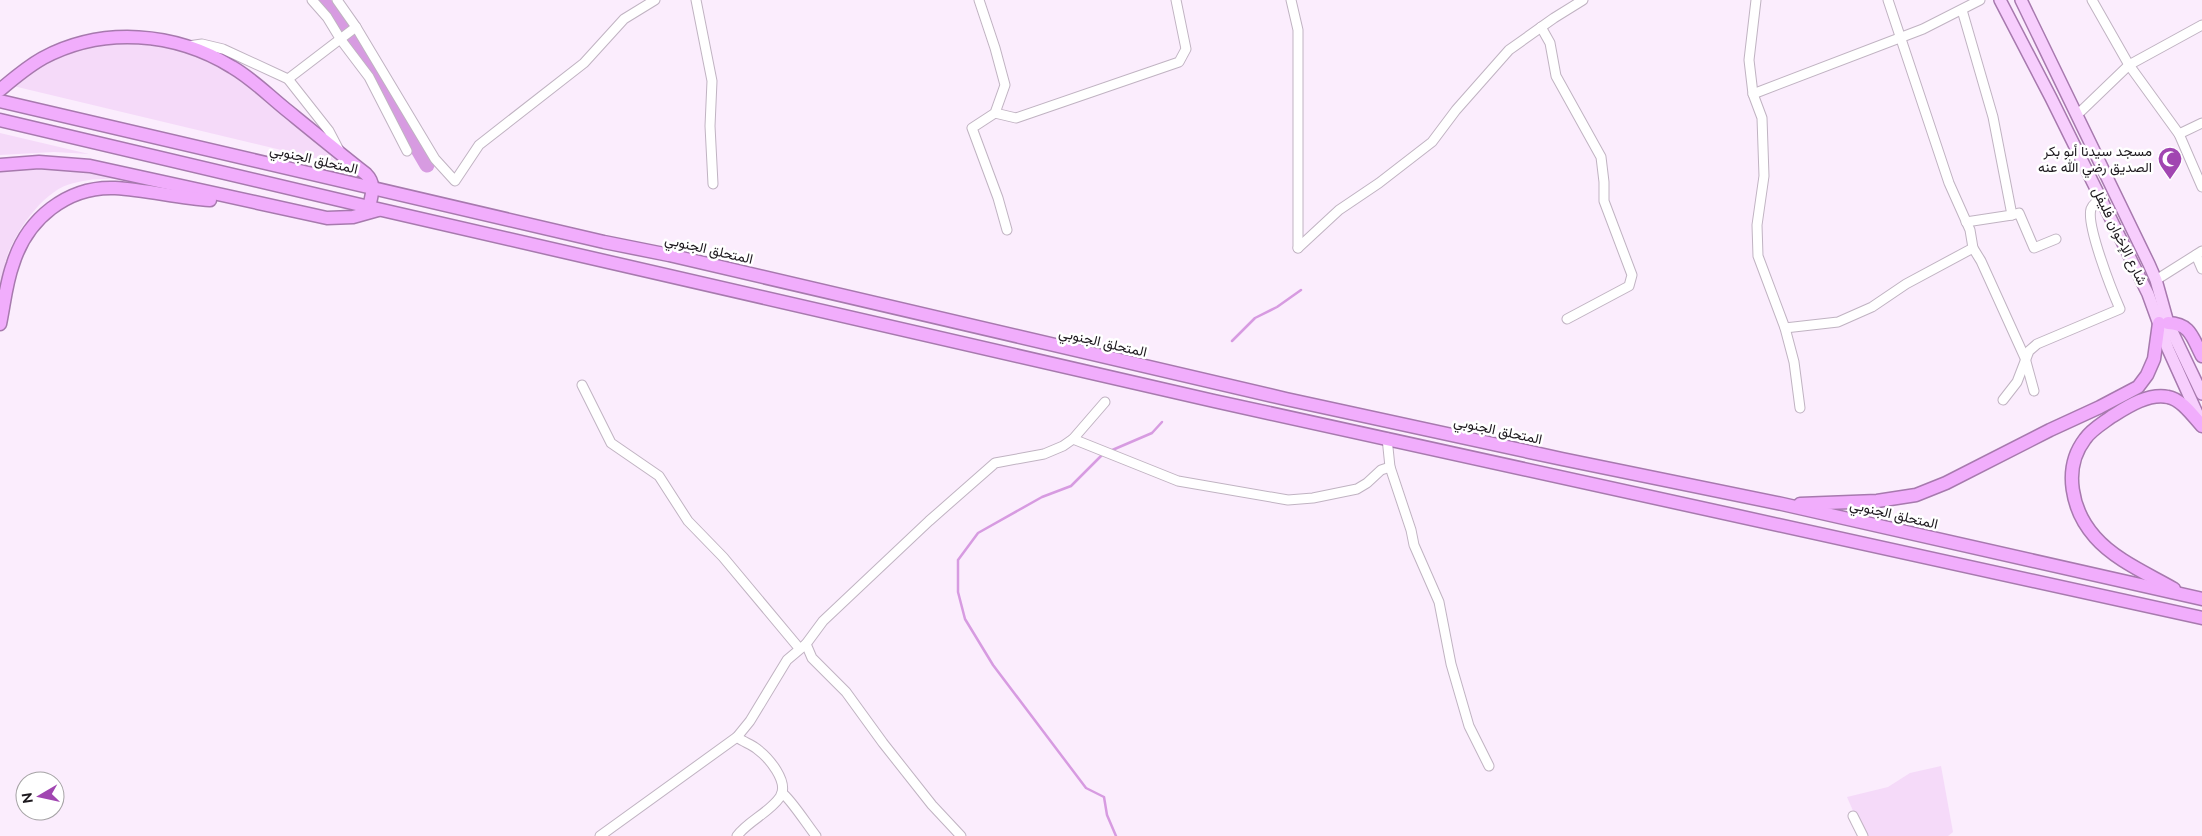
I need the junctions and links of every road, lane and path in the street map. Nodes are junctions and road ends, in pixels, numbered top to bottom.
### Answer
1 (312, 0) edge
2 (337, 0) edge
3 (655, 0) edge
4 (696, 0) edge
5 (979, 0) edge
6 (1176, 0) edge
7 (1291, 0) edge
8 (1584, 0) edge
9 (1756, 0) edge
10 (1888, 0) edge
11 (1980, 0) edge
12 (2000, 0) edge
13 (2021, 0) edge
14 (2092, 0) edge
15 (1962, 10) junction
16 (2202, 25) edge
17 (1542, 27) junction
18 (356, 28) junction
19 (1901, 37) junction
20 (341, 40) junction
21 (188, 46) junction
22 (2129, 65) junction
23 (288, 79) junction
24 (0, 90) edge
25 (1753, 94) junction
26 (0, 102) edge
27 (995, 113) junction
28 (2077, 115) junction
29 (0, 120) edge
30 (2202, 123) edge
31 (2179, 134) junction
32 (407, 151) dead end
33 (342, 154) junction
34 (0, 165) edge
35 (713, 184) dead end
36 (2202, 187) edge
37 (373, 188) junction
38 (2102, 199) junction
39 (237, 200) junction
40 (374, 208) junction
41 (2012, 215) junction
42 (1966, 222) junction
43 (1007, 230) dead end
44 (2056, 239) dead end
45 (1973, 248) junction
46 (2199, 253) edge
47 (2202, 269) edge
48 (2156, 280) junction
49 (1567, 319) dead end
50 (2164, 323) junction
51 (0, 324) edge
52 (1785, 328) junction
53 (2202, 356) edge
54 (2025, 358) junction
55 (582, 385) dead end
56 (2034, 391) dead end
57 (2202, 394) edge
58 (2003, 400) dead end
59 (1105, 402) dead end
60 (1800, 408) dead end
61 (2202, 425) edge
62 (1388, 438) junction
63 (1073, 439) junction
64 (1390, 468) junction
65 (1782, 504) junction
66 (2185, 596) junction
67 (2202, 599) edge
68 (2167, 611) junction
69 (2202, 618) edge
70 (2202, 626) edge
71 (802, 646) junction
72 (737, 737) junction
73 (1489, 766) dead end
74 (782, 793) junction
75 (1853, 816) dead end
76 (600, 836) edge
77 (737, 836) edge
78 (816, 836) edge
79 (961, 836) edge
80 (1863, 836) edge

1 - 20 street
2 - 18 street
3 - 18 street
4 - 35 street
5 - 27 street
6 - 27 street
7 - 17 street
8 - 17 street
9 - 25 street
10 - 19 street
11 - 15 street
12 - 38 main road, شارع الإخوان فليفل
13 - 28 main road, شارع الإخوان فليفل
14 - 22 street
15 - 19 street
15 - 41 street
16 - 22 street
17 - 49 street
18 - 20 street
19 - 25 street
19 - 42 street
20 - 23 street
20 - 32 street
21 - 23 street
21 - 24 highway
21 - 33 highway
22 - 28 street
22 - 31 street
23 - 33 street
25 - 52 street
26 - 37 highway, المتحلق الجنوبي
27 - 43 street
28 - 48 main road, شارع الإخوان فليفل
29 - 40 highway
30 - 31 street
31 - 36 street
33 - 37 highway
34 - 39 highway
37 - 40 highway
37 - 65 highway, المتحلق الجنوبي
38 - 50 main road, شارع الإخوان فليفل
38 - 54 street
39 - 40 highway
39 - 51 highway
40 - 62 highway
41 - 42 street
41 - 44 street
42 - 45 street
45 - 52 street
45 - 54 street
46 - 47 street
46 - 48 street
48 - 50 main road, شارع الإخوان فليفل
50 - 53 highway
50 - 57 main road, شارع الإخوان فليفل
50 - 61 main road, شارع الإخوان فليفل
50 - 65 highway
52 - 60 street
54 - 56 street
54 - 58 street
55 - 71 street
59 - 63 street
61 - 66 highway
62 - 64 street
62 - 68 highway
63 - 64 street
63 - 71 street
64 - 73 street
65 - 66 highway, المتحلق الجنوبي
66 - 67 highway, المتحلق الجنوبي
68 - 69 highway
68 - 70 highway
71 - 72 street
71 - 79 street
72 - 74 street
72 - 76 street
74 - 77 street
74 - 78 street
75 - 80 street

